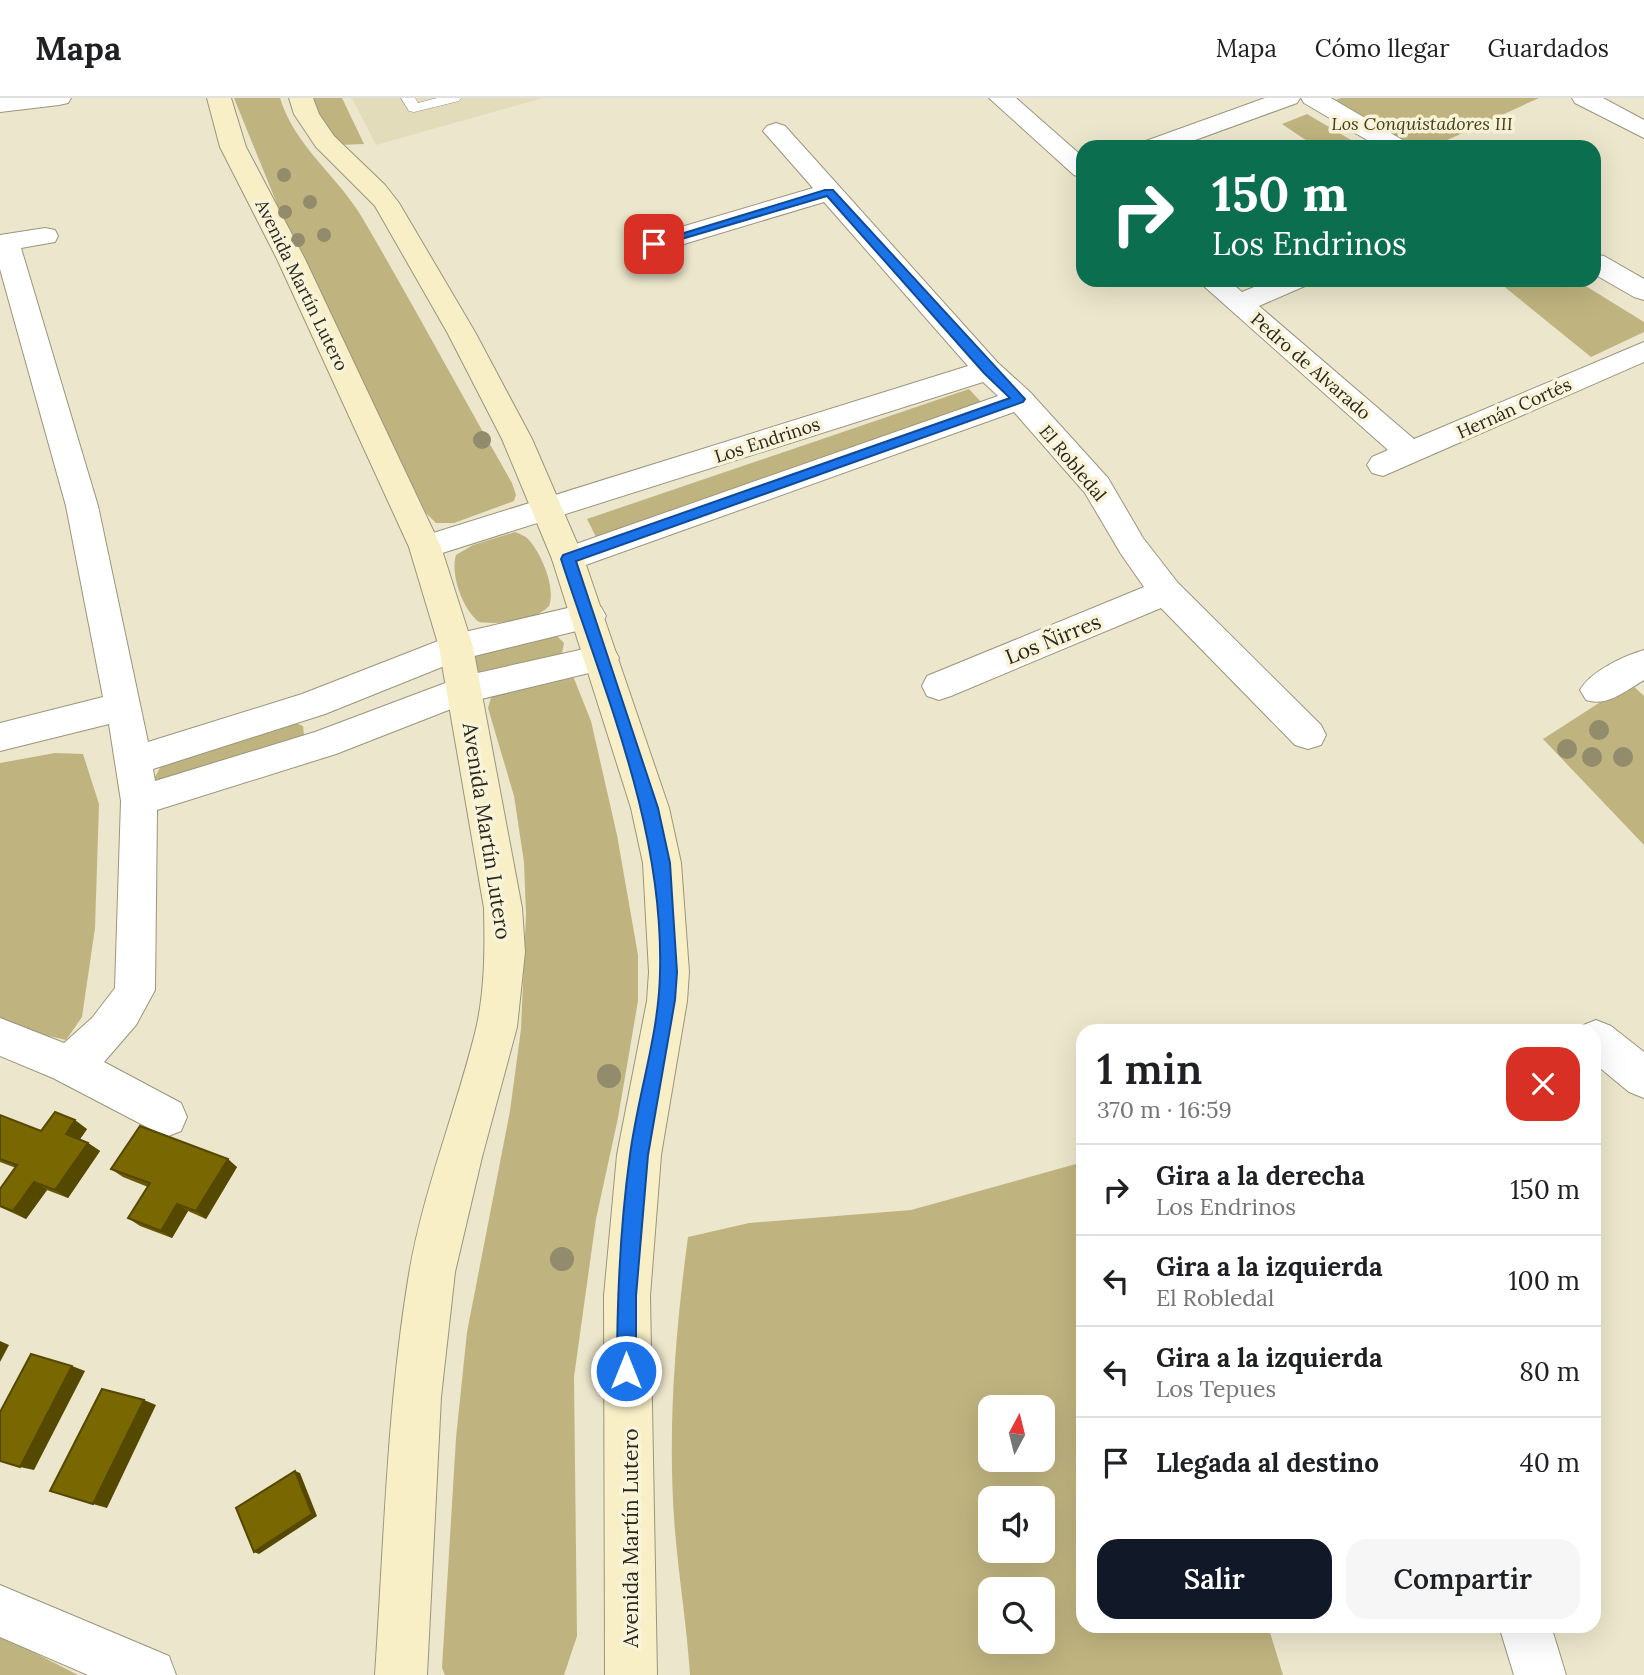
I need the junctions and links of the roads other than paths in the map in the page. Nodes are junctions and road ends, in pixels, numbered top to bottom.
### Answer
1 (59, 98) edge
2 (219, 98) edge
3 (301, 98) edge
4 (408, 98) edge
5 (454, 98) edge
6 (1001, 98) edge
7 (1288, 98) edge
8 (1313, 98) edge
9 (1584, 98) edge
10 (0, 105) edge
11 (1644, 130) edge
12 (776, 131) dead end
13 (1171, 140) edge
14 (1385, 140) edge
15 (1076, 164) edge
16 (829, 192) junction
17 (45, 236) dead end
18 (3, 243) edge
19 (654, 244) dead end
20 (1601, 266) edge
21 (1219, 287) edge
22 (1279, 287) edge
23 (1644, 291) edge
24 (1240, 304) junction
25 (1644, 351) edge
26 (988, 370) junction
27 (1019, 399) junction
28 (1411, 453) junction
29 (1384, 465) dead end
30 (547, 510) junction
31 (425, 547) junction
32 (568, 559) junction
33 (1166, 592) junction
34 (589, 616) junction
35 (456, 647) junction
36 (602, 657) junction
37 (1644, 663) edge
38 (939, 686) dead end
39 (464, 690) junction
40 (1598, 690) dead end
41 (313, 704) junction
42 (123, 706) junction
43 (1308, 735) dead end
44 (0, 737) edge
45 (323, 744) junction
46 (134, 761) junction
47 (139, 802) junction
48 (0, 1037) edge
49 (1601, 1043) edge
50 (68, 1064) junction
51 (1644, 1078) edge
52 (166, 1117) dead end
53 (0, 1611) edge
54 (1527, 1633) edge
55 (150, 1675) edge
56 (401, 1675) edge
57 (631, 1675) edge
58 (1540, 1675) edge

1 - 10 street
2 - 31 street, Avenida Martín Lutero
3 - 30 street, Avenida Martín Lutero
4 - 5 lane
6 - 15 street
7 - 13 street
8 - 14 street
9 - 11 street
12 - 16 street, El Robledal
16 - 19 street
16 - 26 street, El Robledal
17 - 18 street
18 - 42 street
20 - 23 street
21 - 24 street, Pedro de Alvarado
22 - 24 street
24 - 28 street, Pedro de Alvarado
25 - 28 street, Hernán Cortés
26 - 27 street, El Robledal
26 - 30 street, Los Endrinos
27 - 32 street
27 - 33 street, El Robledal
28 - 29 street, Hernán Cortés
30 - 31 street
30 - 32 street, Avenida Martín Lutero
31 - 35 street, Avenida Martín Lutero
32 - 34 street, Avenida Martín Lutero
33 - 38 street, Los Ñirres
33 - 43 street, El Robledal
34 - 35 street
34 - 36 street, Avenida Martín Lutero
35 - 39 street, Avenida Martín Lutero
35 - 41 street
36 - 39 street
36 - 57 street, Avenida Martín Lutero
37 - 40 street
39 - 45 street
39 - 56 street, Avenida Martín Lutero
41 - 45 street
41 - 46 street
42 - 44 street
42 - 46 street
45 - 47 street
46 - 47 street
47 - 50 street
48 - 50 street
49 - 51 street
50 - 52 street
53 - 55 street
54 - 58 street

